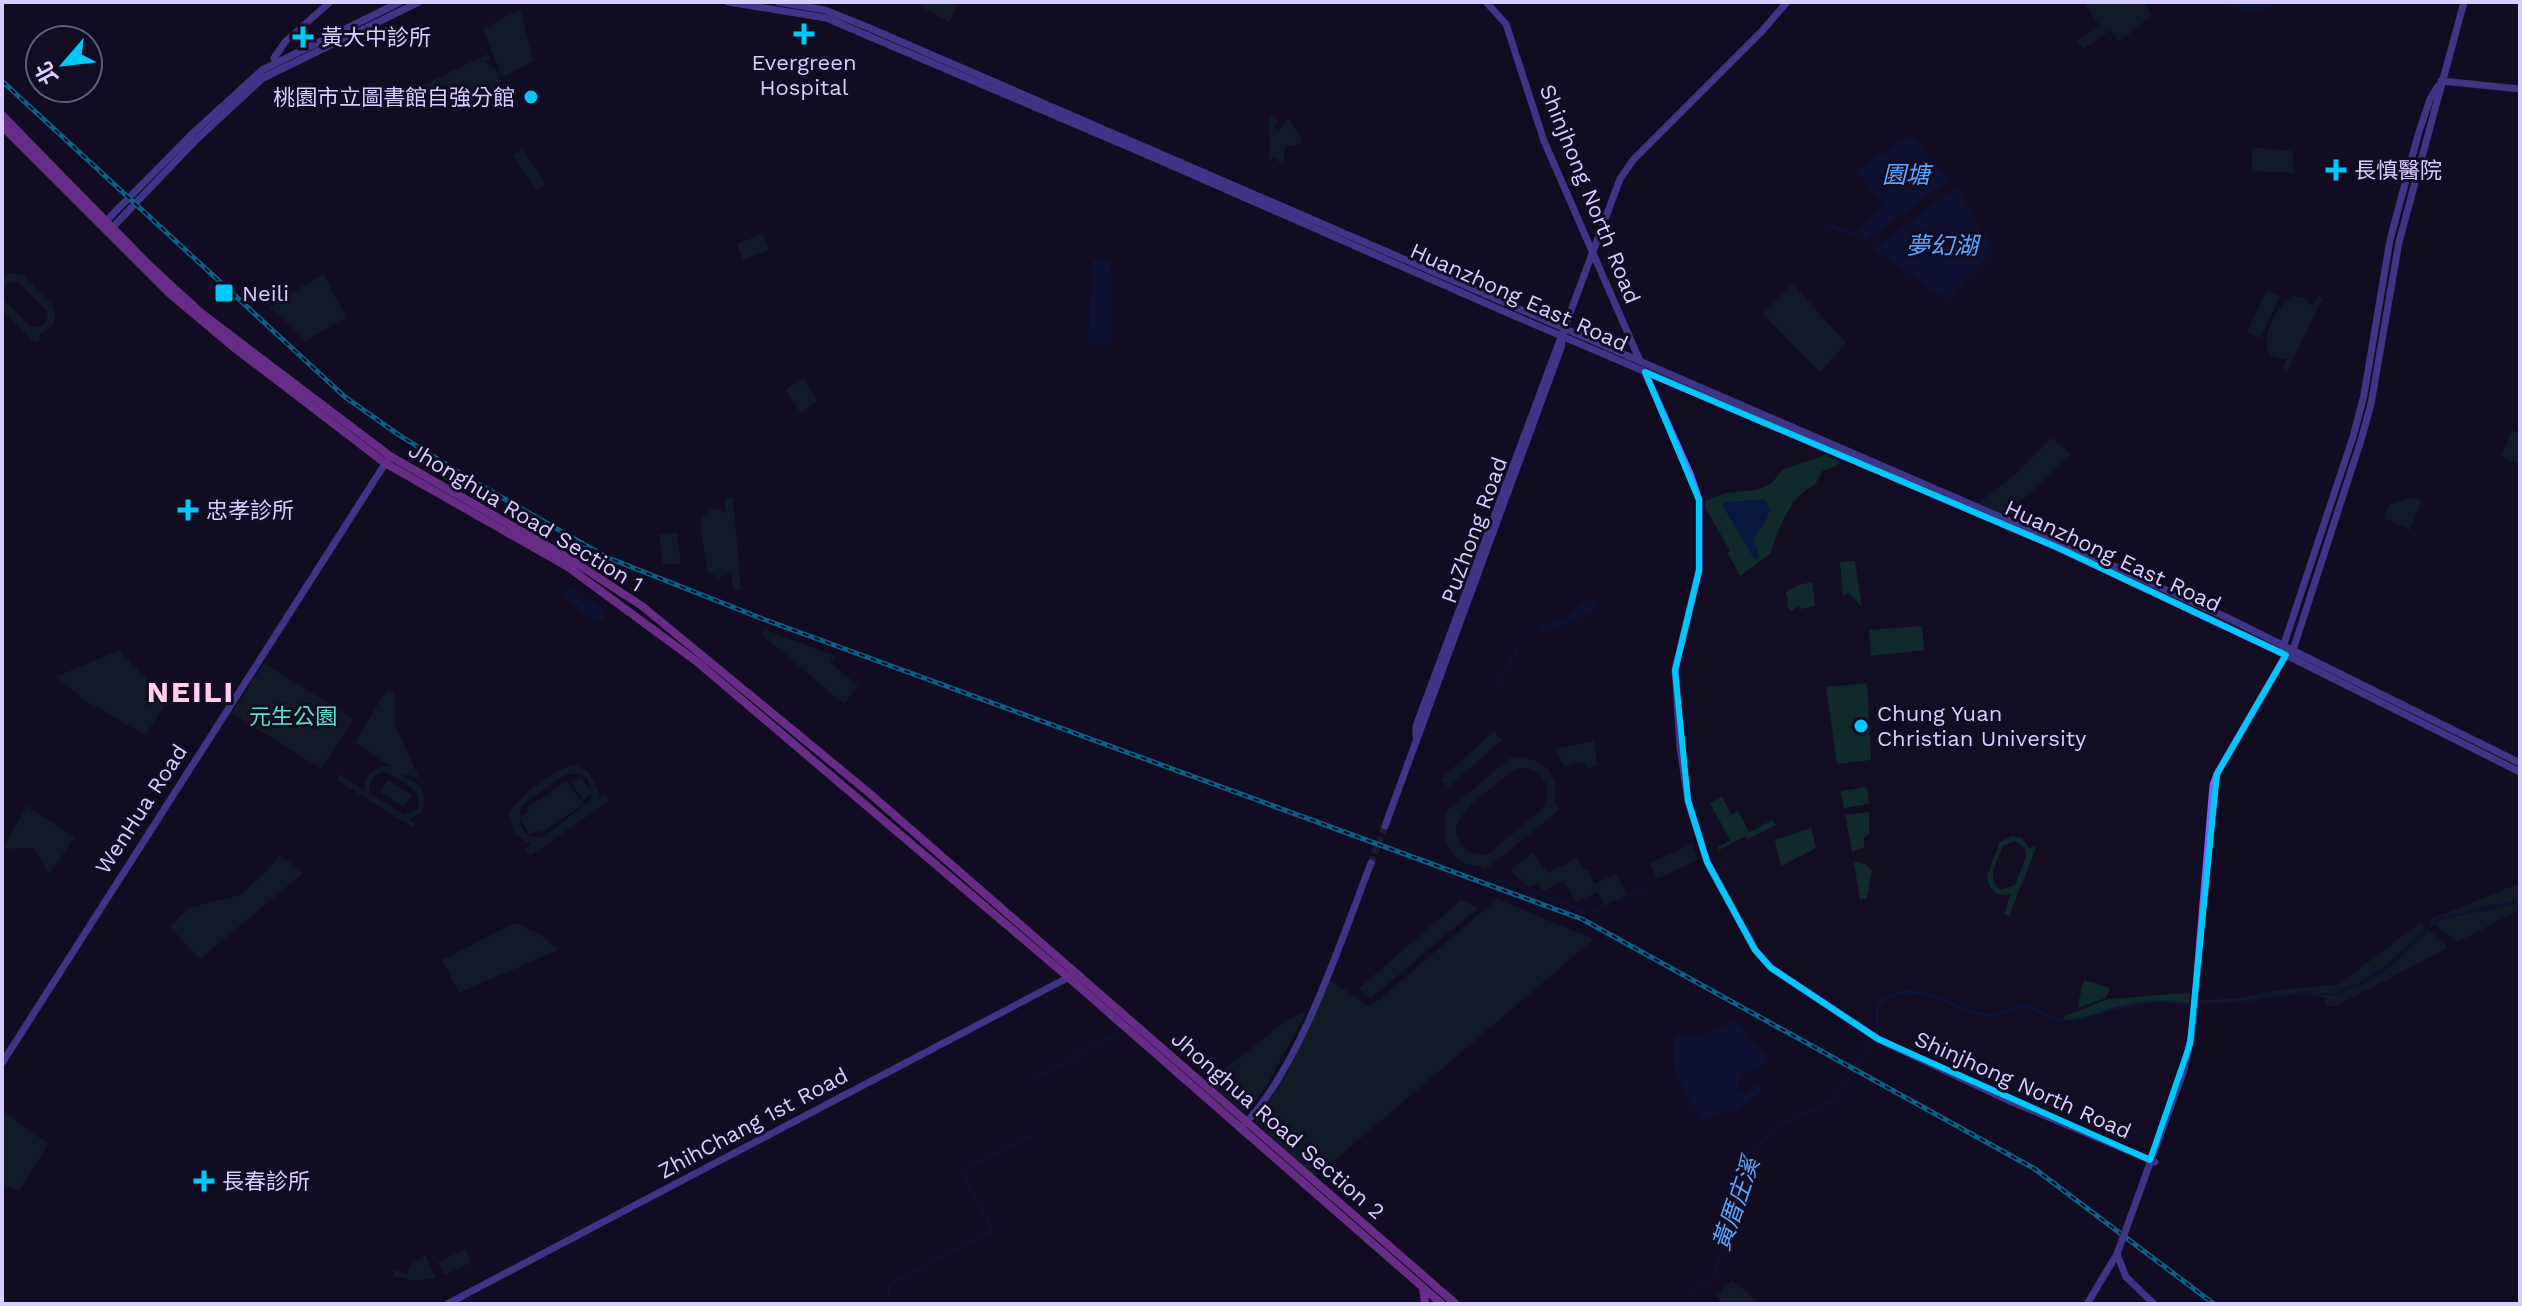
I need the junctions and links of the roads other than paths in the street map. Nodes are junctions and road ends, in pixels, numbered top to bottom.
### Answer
1 (330, 2) edge
2 (400, 2) edge
3 (419, 2) edge
4 (728, 2) edge
5 (778, 2) edge
6 (1486, 2) edge
7 (1787, 2) edge
8 (2464, 2) edge
9 (280, 66) junction
10 (2441, 81) junction
11 (2520, 89) edge
12 (2, 115) edge
13 (2, 126) edge
14 (107, 227) junction
15 (1591, 254) junction
16 (1562, 332) junction
17 (1640, 362) junction
18 (1645, 372) junction
19 (388, 460) junction
20 (2283, 645) junction
21 (2289, 652) junction
22 (2520, 763) edge
23 (2520, 772) edge
24 (1385, 826) tunnel mouth
25 (1371, 863) tunnel mouth
26 (1072, 975) junction
27 (2, 1063) edge
28 (1244, 1125) junction
29 (2155, 1162) dead end
30 (2117, 1254) junction
31 (1423, 1287) junction
32 (1444, 1301) edge
33 (447, 1304) edge
34 (1425, 1304) edge
35 (2087, 1304) edge
36 (2154, 1304) edge

1 - 9 street
2 - 9 street
3 - 9 street
4 - 16 street, Huanzhong East Road
5 - 16 street, Huanzhong East Road
6 - 15 street, Shinjhong North Road
7 - 15 street, PuZhong Road
8 - 10 street
9 - 14 street
10 - 11 street
10 - 20 street
10 - 21 street
12 - 14 main road, Jhonghua Road Section 1
13 - 14 main road, Jhonghua Road Section 1
14 - 19 main road, Jhonghua Road Section 1
15 - 16 street, PuZhong Road
15 - 17 street, Shinjhong North Road
16 - 17 street, Huanzhong East Road
16 - 18 street, Huanzhong East Road
16 - 24 street, PuZhong Road
17 - 18 street, Shinjhong North Road
17 - 20 street, Huanzhong East Road
18 - 21 street, Huanzhong East Road
18 - 29 street, Shinjhong North Road
19 - 26 main road, Jhonghua Road Section 1
19 - 27 street, WenHua Road
20 - 21 street, Huanzhong East Road
21 - 22 street
21 - 23 street
21 - 30 street, bridge
25 - 28 street
26 - 28 main road, Jhonghua Road Section 2
26 - 33 street, ZhihChang 1st Road
28 - 31 main road, Jhonghua Road Section 2
28 - 32 main road, Jhonghua Road Section 2
30 - 35 street
30 - 36 street
31 - 32 main road, Jhonghua Road Section 2
31 - 34 main road

